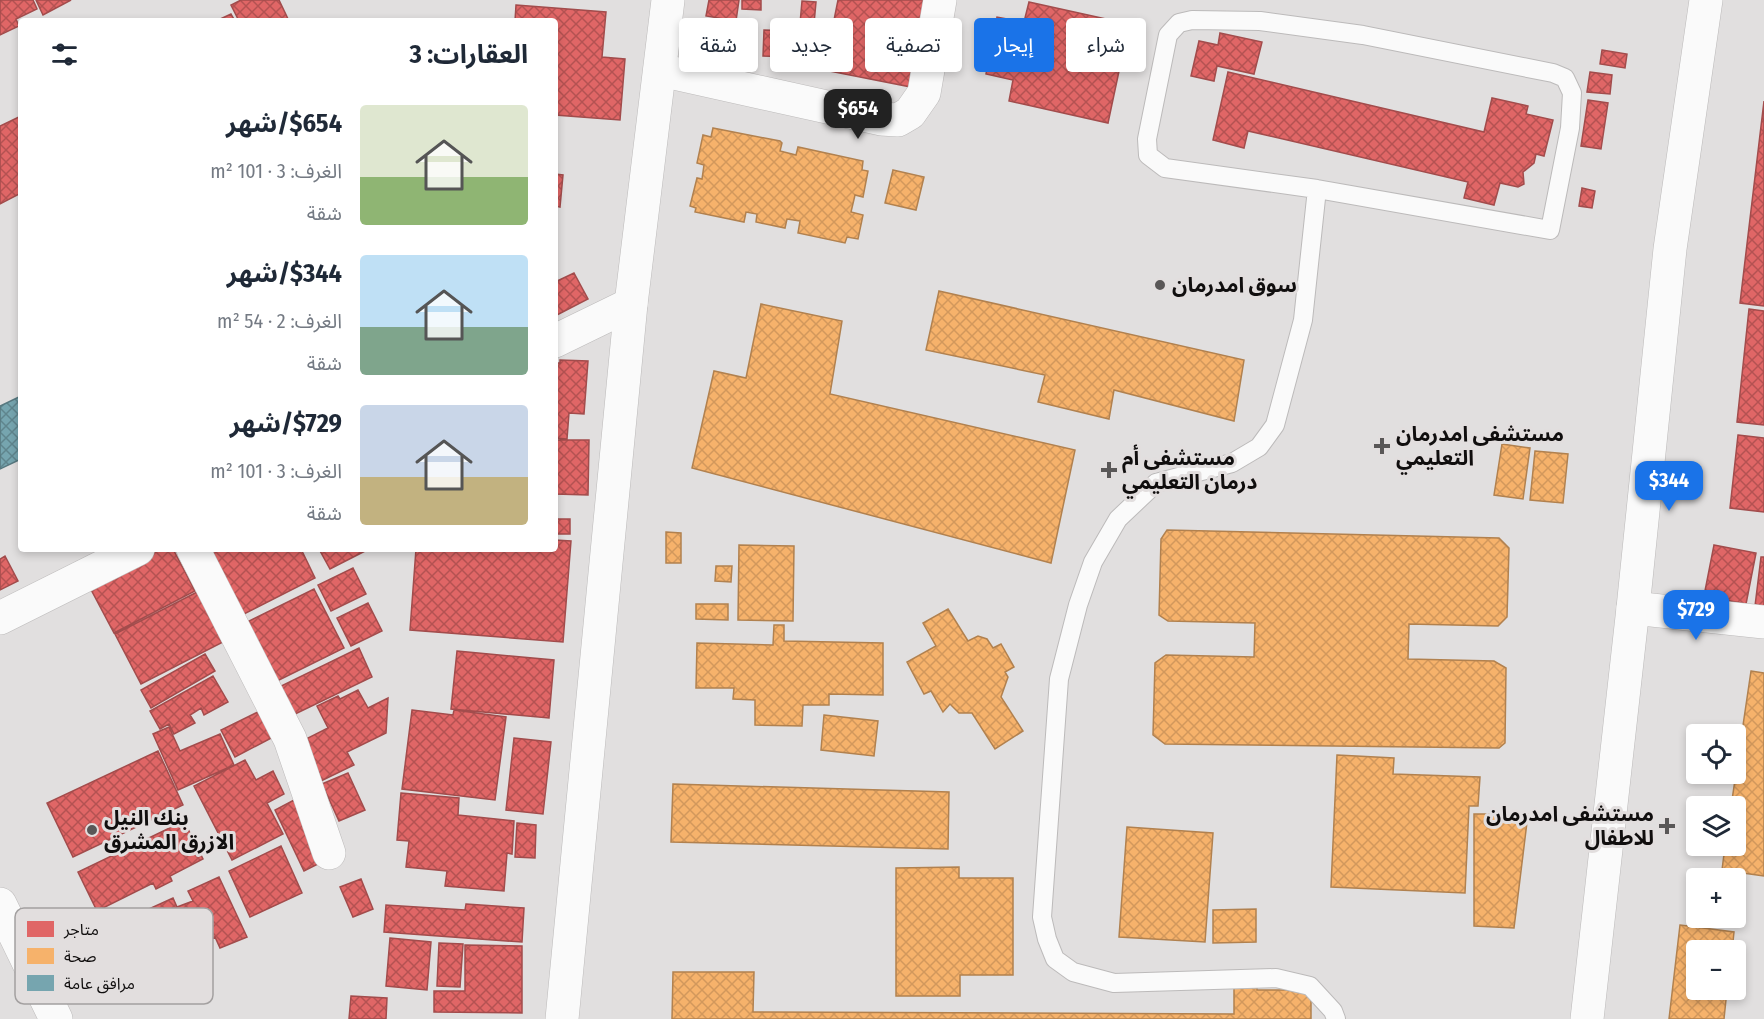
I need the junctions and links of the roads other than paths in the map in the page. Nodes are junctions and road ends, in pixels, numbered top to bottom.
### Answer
1 (668, 0) edge
2 (940, 0) edge
3 (1706, 0) edge
4 (660, 70) junction
5 (1317, 189) junction
6 (631, 304) junction
7 (558, 340) edge
8 (132, 552) edge
9 (195, 552) edge
10 (1634, 608) junction
11 (0, 618) edge
12 (1764, 622) edge
13 (329, 853) dead end
14 (0, 904) edge
15 (15, 935) edge
16 (49, 1004) edge
17 (56, 1019) edge
18 (562, 1019) edge
19 (1336, 1019) edge
20 (1587, 1019) edge

1 - 4 street
2 - 4 street
3 - 10 street
4 - 6 street
5 - 5 lane
5 - 19 lane
6 - 7 street
6 - 18 street
8 - 11 street
9 - 13 street
10 - 12 street
10 - 20 street
14 - 15 street
16 - 17 street

